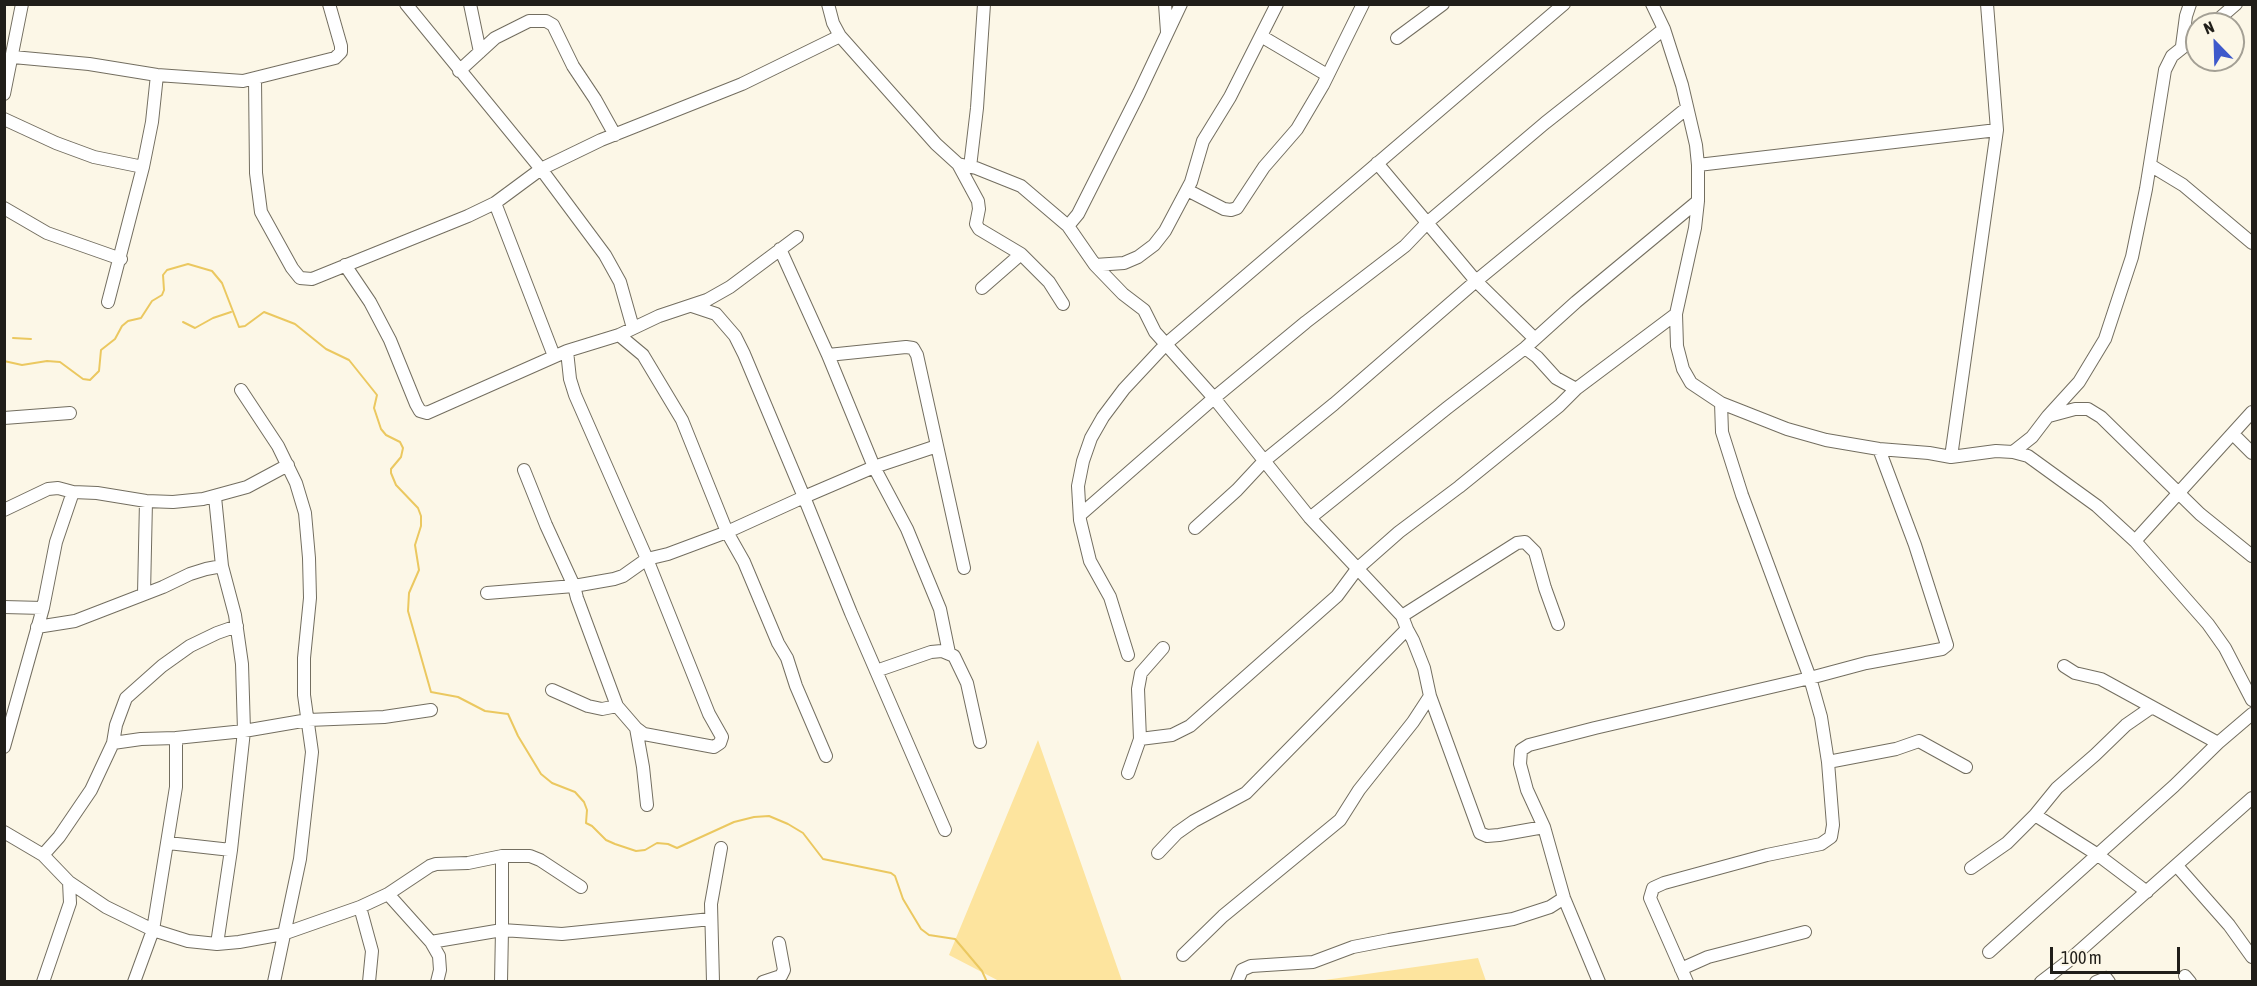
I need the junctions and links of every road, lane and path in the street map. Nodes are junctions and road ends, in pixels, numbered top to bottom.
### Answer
1 (22, 4) edge
2 (329, 4) edge
3 (406, 4) edge
4 (470, 4) edge
5 (828, 4) edge
6 (984, 4) edge
7 (1165, 4) edge
8 (1181, 4) edge
9 (1277, 4) edge
10 (1363, 4) edge
11 (1443, 4) edge
12 (1564, 4) edge
13 (1652, 4) edge
14 (1987, 4) edge
15 (2190, 4) edge
16 (1664, 29) junction
17 (1167, 34) junction
18 (840, 36) junction
19 (1261, 36) junction
20 (1397, 38) dead end
21 (2185, 44) edge
22 (2182, 46) junction
23 (480, 52) junction
24 (13, 57) junction
25 (459, 71) junction
26 (158, 75) junction
27 (1328, 75) junction
28 (255, 79) junction
29 (4, 94) edge
30 (1687, 108) junction
31 (4, 119) edge
32 (1997, 130) junction
33 (615, 135) junction
34 (1377, 164) junction
35 (964, 165) junction
36 (1698, 165) junction
37 (2150, 165) junction
38 (143, 168) junction
39 (541, 169) junction
40 (1187, 190) junction
41 (1698, 201) junction
42 (495, 203) junction
43 (4, 208) edge
44 (1428, 222) junction
45 (1068, 226) junction
46 (796, 237) dead end
47 (2253, 243) edge
48 (780, 249) junction
49 (1021, 254) junction
50 (121, 259) junction
51 (345, 265) junction
52 (1095, 265) junction
53 (1476, 281) junction
54 (982, 288) dead end
55 (108, 302) dead end
56 (1063, 304) dead end
57 (692, 306) junction
58 (1676, 314) junction
59 (633, 328) junction
60 (619, 335) junction
61 (1534, 338) junction
62 (1166, 344) junction
63 (1525, 348) junction
64 (567, 351) junction
65 (554, 356) junction
66 (828, 356) junction
67 (1576, 389) junction
68 (241, 390) dead end
69 (1214, 398) junction
70 (1720, 404) junction
71 (2253, 412) edge
72 (70, 413) dead end
73 (2048, 416) junction
74 (4, 418) edge
75 (2233, 434) junction
76 (937, 446) junction
77 (1879, 449) junction
78 (2013, 452) junction
79 (2253, 453) edge
80 (1952, 457) junction
81 (1264, 461) junction
82 (288, 465) junction
83 (874, 467) junction
84 (524, 471) dead end
85 (73, 492) junction
86 (2179, 494) junction
87 (215, 497) junction
88 (804, 497) junction
89 (146, 501) junction
90 (4, 510) edge
91 (1080, 515) junction
92 (1310, 518) junction
93 (1195, 528) dead end
94 (727, 532) junction
95 (2135, 541) junction
96 (2253, 556) edge
97 (647, 559) junction
98 (222, 566) junction
99 (964, 568) dead end
100 (1357, 569) junction
101 (574, 586) junction
102 (487, 593) dead end
103 (144, 594) junction
104 (4, 607) edge
105 (43, 608) junction
106 (1402, 616) junction
107 (1558, 624) dead end
108 (237, 626) junction
109 (37, 627) junction
110 (1407, 629) junction
111 (1163, 648) dead end
112 (949, 653) junction
113 (1128, 655) dead end
114 (2064, 666) dead end
115 (876, 671) junction
116 (1810, 678) junction
117 (552, 690) dead end
118 (1430, 696) junction
119 (2253, 700) edge
120 (617, 706) junction
121 (2152, 707) junction
122 (431, 710) dead end
123 (2253, 714) edge
124 (308, 720) junction
125 (636, 728) junction
126 (244, 731) junction
127 (176, 738) junction
128 (1140, 739) junction
129 (980, 742) dead end
130 (113, 743) junction
131 (2218, 743) junction
132 (4, 747) edge
133 (826, 756) dead end
134 (1828, 762) junction
135 (1966, 767) dead end
136 (1128, 773) dead end
137 (2253, 798) edge
138 (647, 805) dead end
139 (2035, 815) junction
140 (1544, 827) junction
141 (945, 830) dead end
142 (4, 832) edge
143 (168, 843) junction
144 (721, 848) dead end
145 (231, 850) junction
146 (1158, 853) dead end
147 (43, 855) junction
148 (2098, 855) junction
149 (502, 856) junction
150 (2177, 866) junction
151 (1971, 868) dead end
152 (69, 882) junction
153 (581, 887) dead end
154 (2146, 892) junction
155 (388, 894) junction
156 (1564, 898) junction
157 (360, 907) junction
158 (711, 919) junction
159 (153, 930) junction
160 (502, 930) junction
161 (1805, 932) dead end
162 (283, 934) junction
163 (431, 942) junction
164 (779, 943) dead end
165 (217, 944) junction
166 (1989, 952) dead end
167 (1183, 956) dead end
168 (2253, 957) edge
169 (1682, 969) junction
170 (43, 981) edge
171 (134, 981) edge
172 (274, 981) edge
173 (369, 981) edge
174 (437, 981) edge
175 (501, 981) edge
176 (713, 981) edge
177 (763, 981) edge
178 (1237, 981) edge
179 (1599, 981) edge
180 (1687, 981) edge
181 (2041, 981) edge
182 (2096, 981) edge
183 (2109, 981) edge

1 - 24 street
2 - 28 street
3 - 25 street
4 - 23 street
5 - 18 street
6 - 35 street
7 - 17 street
8 - 17 street
9 - 19 street
10 - 27 street
11 - 20 street
12 - 34 street
13 - 16 street
14 - 32 street
15 - 22 street
16 - 30 street
16 - 44 street
17 - 45 street
18 - 33 street
18 - 35 street
19 - 27 street
19 - 40 street
21 - 22 street
22 - 37 street
23 - 25 street
23 - 33 street
24 - 26 street
24 - 29 street
25 - 39 street
26 - 28 street
26 - 38 street
27 - 40 street
28 - 51 street
30 - 36 street
30 - 53 street
31 - 38 street
32 - 36 street
32 - 80 street
33 - 39 street
34 - 44 street
34 - 62 street
35 - 45 street
35 - 49 street
36 - 41 street
37 - 47 street
37 - 73 street
38 - 50 street
39 - 42 street
39 - 59 street
40 - 52 street
41 - 58 street
41 - 61 street
42 - 51 street
42 - 65 street
43 - 50 street
44 - 53 street
44 - 69 street
45 - 52 street
46 - 48 street
48 - 57 street
48 - 66 street
49 - 54 street
49 - 56 street
50 - 55 street
51 - 65 street
52 - 62 street
53 - 61 street
53 - 81 street
57 - 59 street
57 - 88 street
58 - 67 street
58 - 70 street
59 - 60 street
60 - 64 street
60 - 94 street
61 - 63 street
62 - 69 street
62 - 91 street
63 - 67 street
63 - 92 street
64 - 65 street
64 - 97 street
66 - 76 street
66 - 83 street
67 - 100 street
68 - 82 street
69 - 81 street
69 - 91 street
70 - 77 street
70 - 116 street
71 - 75 street
72 - 74 street
73 - 78 street
73 - 86 street
75 - 79 street
75 - 86 street
76 - 83 street
76 - 99 street
77 - 80 street
77 - 116 street
78 - 80 street
78 - 95 street
81 - 92 street
81 - 93 street
82 - 87 street
82 - 124 street
83 - 88 street
83 - 112 street
84 - 101 street
85 - 89 street
85 - 90 street
85 - 105 street
86 - 95 street
86 - 96 street
87 - 89 street
87 - 98 street
88 - 94 street
88 - 115 street
89 - 103 street
91 - 113 street
92 - 100 street
94 - 97 street
94 - 133 street
95 - 119 street
97 - 101 street
97 - 125 street
98 - 103 street
98 - 108 street
100 - 106 street
100 - 128 street
101 - 102 street
101 - 120 street
103 - 109 street
104 - 105 street
105 - 109 street
106 - 107 street
106 - 110 street
108 - 126 street
108 - 130 street
109 - 132 street
110 - 118 street
110 - 146 street
111 - 128 street
112 - 115 street
112 - 129 street
114 - 121 street
115 - 141 street
116 - 134 street
116 - 140 street
117 - 120 street
118 - 140 street
118 - 167 street
120 - 125 street
121 - 131 street
121 - 139 street
122 - 124 street
123 - 131 street
124 - 126 street
124 - 162 street
125 - 138 street
126 - 127 street
126 - 145 street
127 - 130 street
127 - 143 street
128 - 136 street
130 - 147 street
131 - 148 street
134 - 135 street
134 - 169 street
137 - 150 street
139 - 148 street
139 - 151 street
140 - 156 street
142 - 147 street
143 - 145 street
143 - 159 street
144 - 158 street
145 - 165 street
147 - 152 street
148 - 154 street
148 - 166 street
149 - 153 street
149 - 155 street
149 - 160 street
150 - 154 street
150 - 168 street
152 - 159 street
152 - 170 street
154 - 181 street
155 - 157 street
155 - 163 street
156 - 178 street
156 - 179 street
157 - 162 street
157 - 173 street
158 - 160 street
158 - 176 street
159 - 165 street
159 - 171 street
160 - 163 street
160 - 175 street
161 - 169 street
162 - 165 street
162 - 172 street
163 - 174 street
164 - 177 street
169 - 180 street
182 - 183 street

